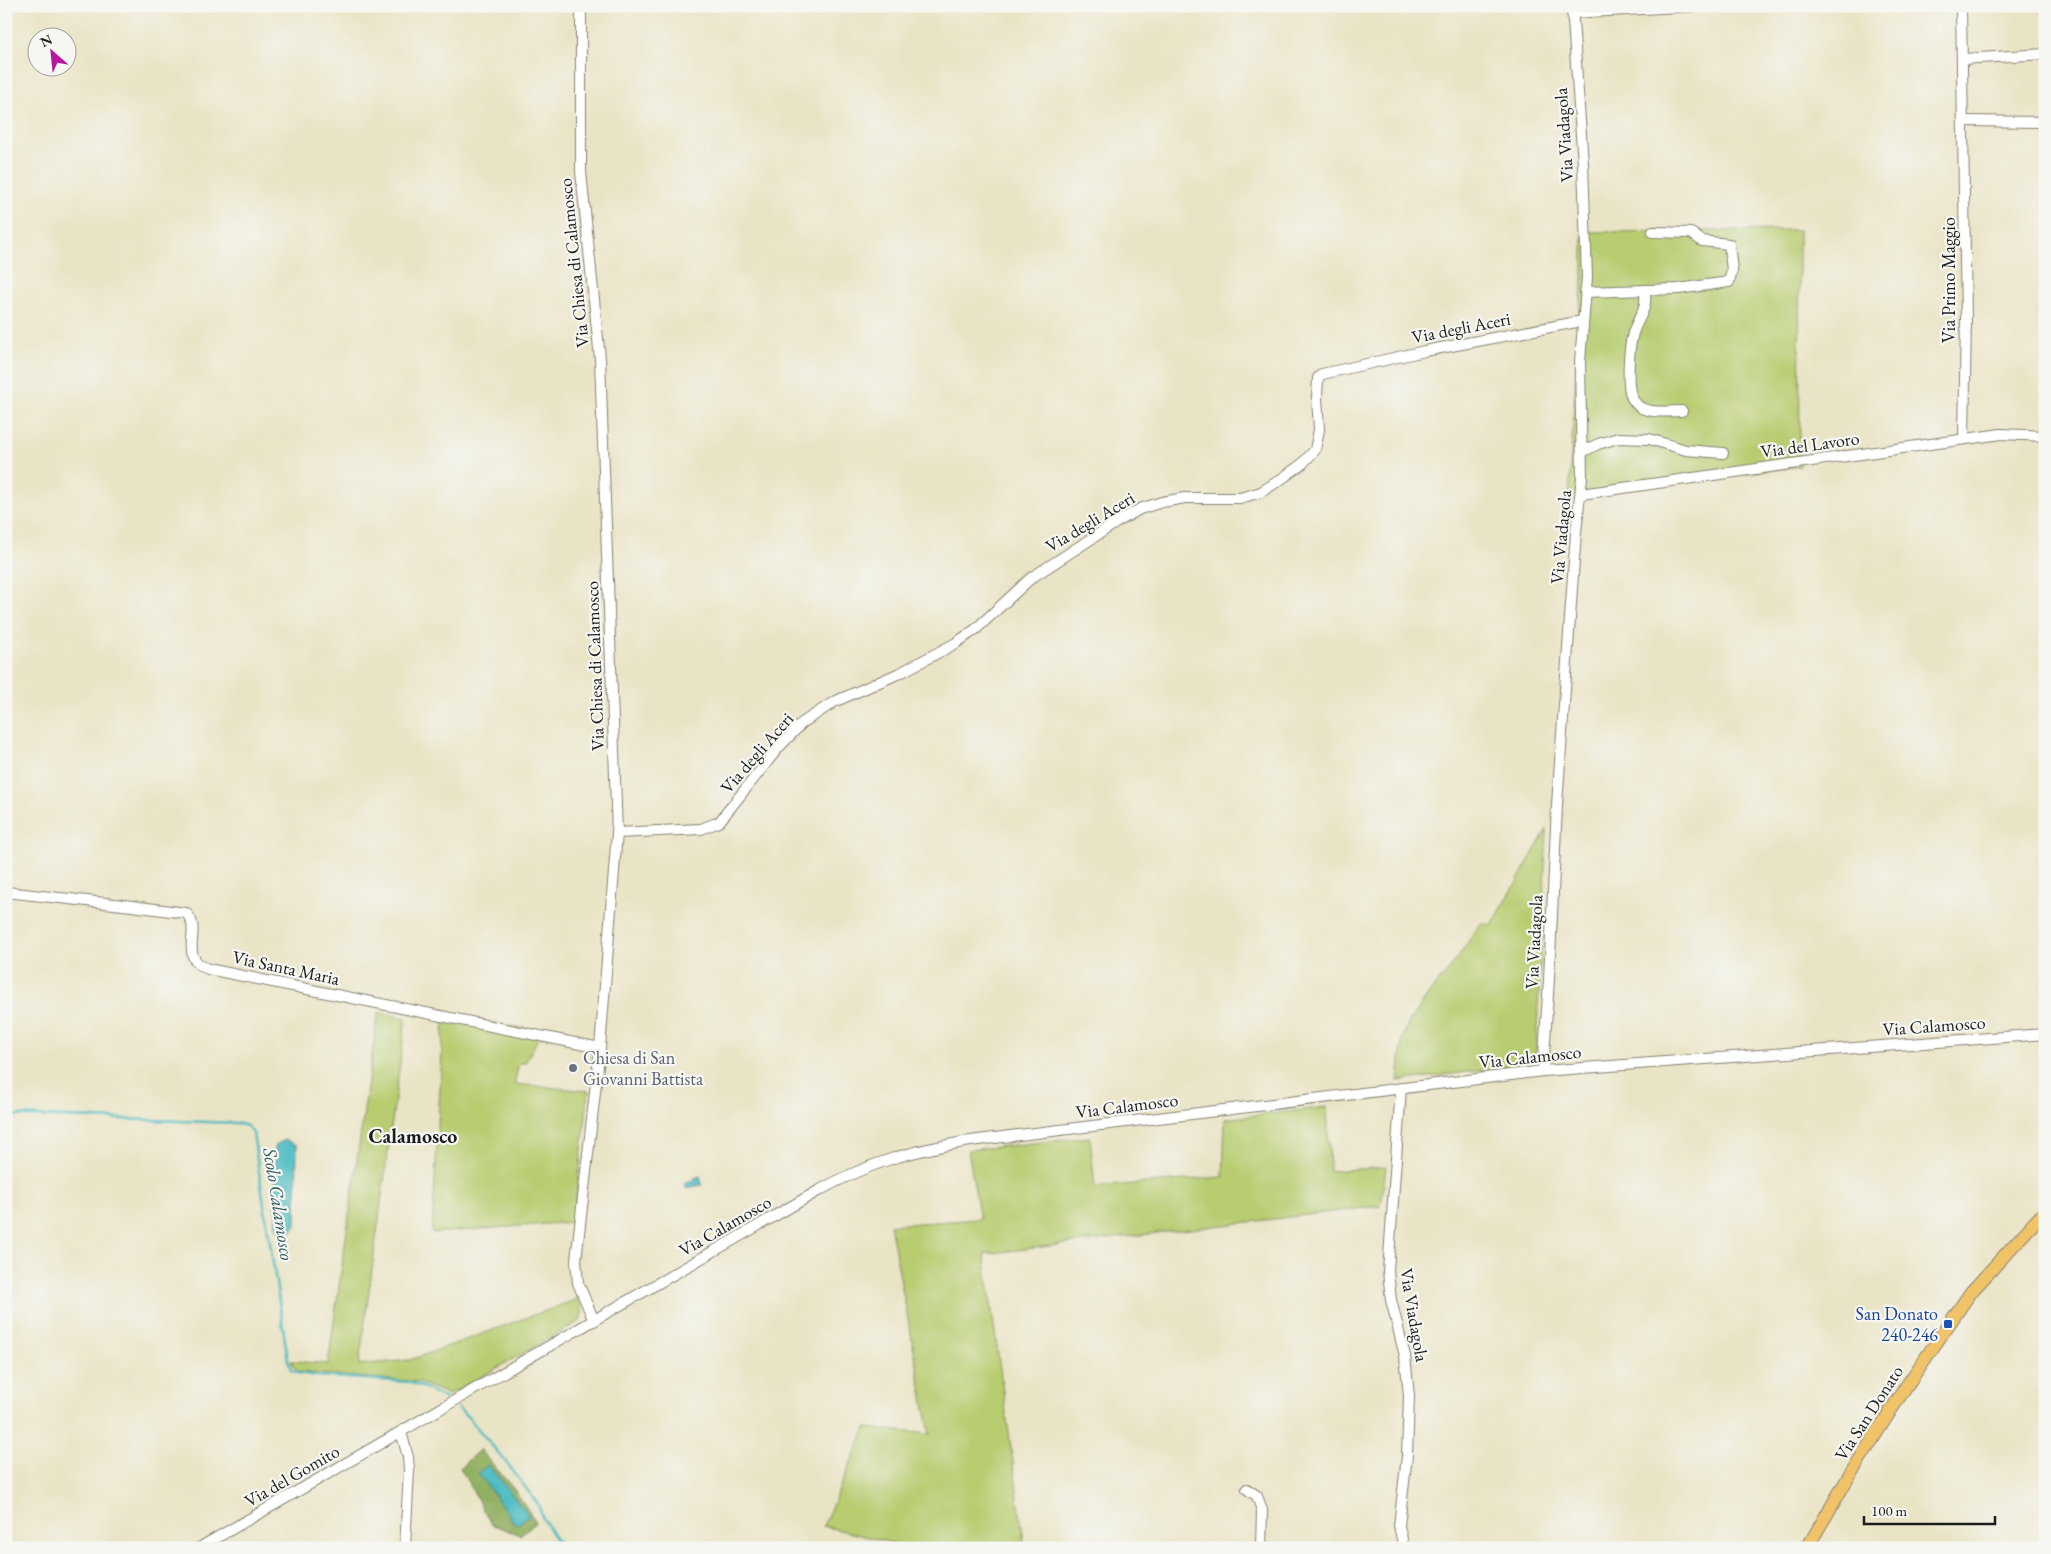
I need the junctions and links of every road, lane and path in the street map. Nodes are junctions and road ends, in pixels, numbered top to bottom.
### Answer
1 (580, 6) edge
2 (1696, 6) edge
3 (1961, 6) edge
4 (1572, 10) edge
5 (2045, 54) edge
6 (1963, 59) junction
7 (1964, 121) junction
8 (2045, 122) edge
9 (1653, 232) dead end
10 (1645, 290) junction
11 (1585, 292) junction
12 (1582, 321) junction
13 (1682, 411) dead end
14 (2045, 436) edge
15 (1964, 439) junction
16 (1582, 452) junction
17 (1723, 453) dead end
18 (1581, 494) junction
19 (617, 833) junction
20 (6, 892) edge
21 (2045, 1034) edge
22 (600, 1048) junction
23 (1543, 1071) junction
24 (1401, 1088) junction
25 (2045, 1212) edge
26 (594, 1321) junction
27 (401, 1432) junction
28 (1247, 1489) dead end
29 (199, 1548) edge
30 (405, 1548) edge
31 (1261, 1548) edge
32 (1404, 1548) edge
33 (1807, 1548) edge

1 - 19 street, Via Chiesa di Calamosco
2 - 4 street
3 - 6 street, Via Primo Maggio
4 - 11 street, Via Viadagola
5 - 6 street
6 - 7 street, Via Primo Maggio
7 - 8 street
7 - 15 street, Via Primo Maggio
9 - 10 street
10 - 11 street
10 - 13 street
11 - 12 street, Via Viadagola
12 - 16 street, Via Viadagola
12 - 19 street, Via degli Aceri
14 - 15 street, Via del Lavoro
15 - 18 street, Via del Lavoro
16 - 17 street
16 - 18 street, Via Viadagola
18 - 23 street, Via Viadagola
19 - 22 street, Via Chiesa di Calamosco
20 - 22 street, Via Santa Maria
21 - 23 street, Via Calamosco
22 - 26 street, Via Chiesa di Calamosco
23 - 24 street, Via Calamosco
24 - 26 street, Via Calamosco
24 - 32 street, Via Viadagola
25 - 33 main road, Via San Donato
26 - 27 street, Via Calamosco
27 - 29 street, Via del Gomito
27 - 30 street
28 - 31 street

